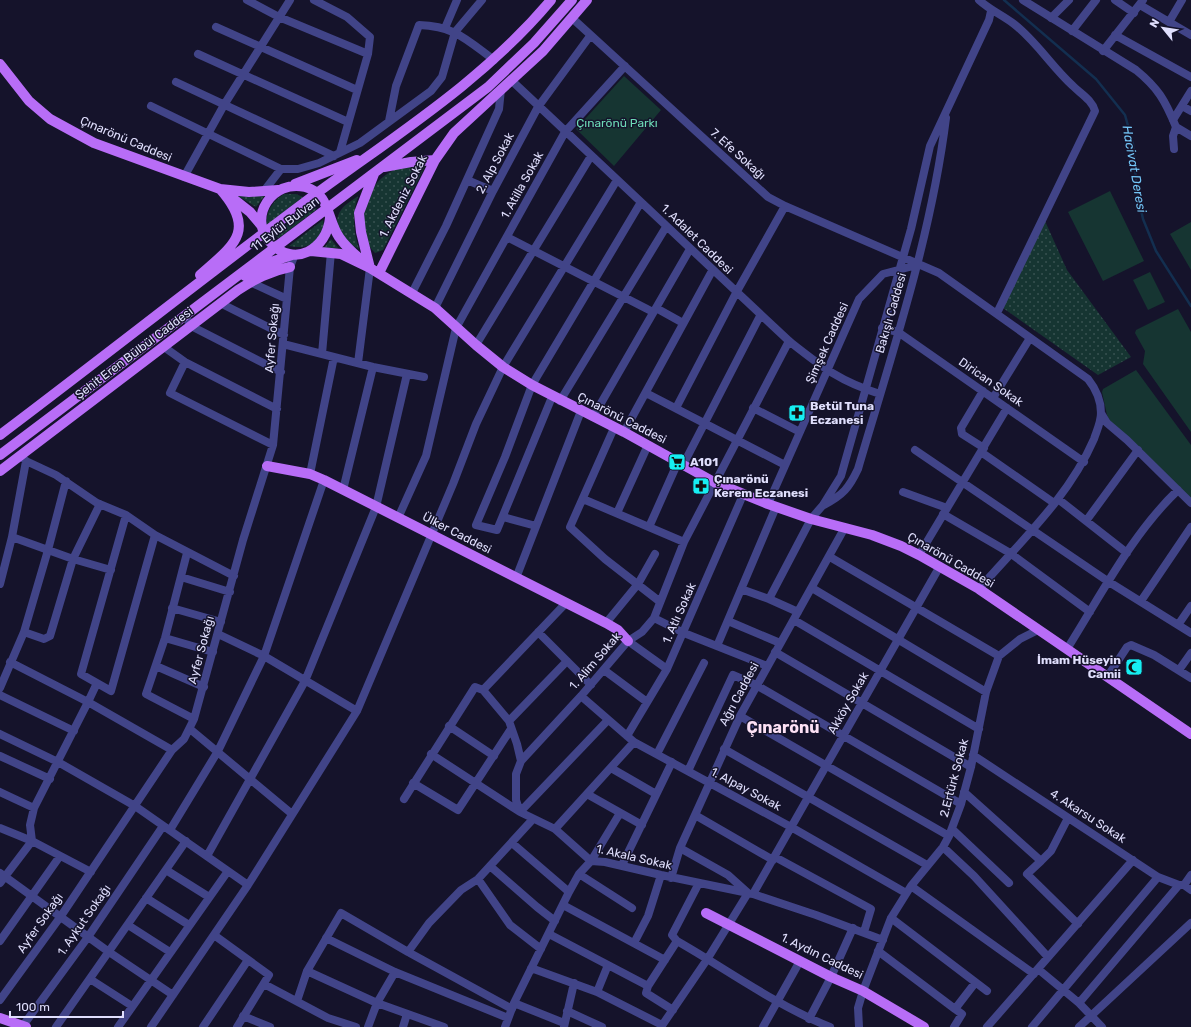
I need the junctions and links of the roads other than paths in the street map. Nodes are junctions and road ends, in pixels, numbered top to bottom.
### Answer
1 (247, 0) edge
2 (290, 0) edge
3 (314, 0) edge
4 (457, 0) edge
5 (482, 0) edge
6 (551, 0) edge
7 (572, 0) edge
8 (587, 0) edge
9 (979, 0) edge
10 (1023, 0) edge
11 (1069, 0) edge
12 (1096, 0) edge
13 (1115, 0) edge
14 (1182, 0) edge
15 (1141, 2) edge
16 (991, 11) junction
17 (1134, 13) junction
18 (279, 17) junction
19 (572, 18) junction
20 (1051, 18) junction
21 (1169, 22) junction
22 (216, 27) dead end
23 (445, 28) junction
24 (1072, 31) junction
25 (455, 32) junction
26 (1115, 35) junction
27 (1191, 35) edge
28 (590, 36) junction
29 (260, 47) junction
30 (1103, 51) junction
31 (198, 54) dead end
32 (368, 54) junction
33 (494, 60) junction
34 (0, 64) edge
35 (625, 66) junction
36 (242, 75) junction
37 (1191, 77) edge
38 (511, 80) junction
39 (176, 82) dead end
40 (501, 89) junction
41 (357, 90) junction
42 (1191, 91) edge
43 (224, 105) junction
44 (151, 106) dead end
45 (1182, 106) junction
46 (538, 107) junction
47 (948, 110) junction
48 (1191, 111) edge
49 (388, 121) junction
50 (348, 122) junction
51 (1175, 124) junction
52 (565, 132) junction
53 (208, 134) junction
54 (1191, 136) edge
55 (1174, 149) dead end
56 (375, 152) junction
57 (337, 154) junction
58 (591, 156) junction
59 (435, 160) junction
60 (281, 169) junction
61 (378, 170) junction
62 (184, 177) junction
63 (467, 180) junction
64 (617, 180) junction
65 (293, 185) junction
66 (220, 189) junction
67 (278, 190) junction
68 (264, 191) junction
69 (493, 191) junction
70 (318, 193) junction
71 (641, 202) junction
72 (785, 206) junction
73 (329, 213) junction
74 (666, 226) junction
75 (263, 230) junction
76 (507, 237) junction
77 (274, 247) junction
78 (690, 249) junction
79 (534, 250) junction
80 (310, 251) junction
81 (331, 252) junction
82 (294, 254) junction
83 (903, 256) junction
84 (917, 265) junction
85 (564, 266) junction
86 (290, 267) junction
87 (374, 271) junction
88 (712, 271) junction
89 (898, 271) junction
90 (594, 281) junction
91 (250, 282) junction
92 (412, 293) junction
93 (736, 293) junction
94 (209, 297) junction
95 (623, 297) junction
96 (287, 299) junction
97 (220, 303) junction
98 (435, 308) junction
99 (655, 310) junction
100 (997, 313) junction
101 (185, 315) junction
102 (760, 316) junction
103 (149, 322) junction
104 (683, 323) junction
105 (191, 326) junction
106 (456, 328) junction
107 (882, 328) junction
108 (898, 332) junction
109 (284, 335) junction
110 (1030, 338) junction
111 (789, 341) junction
112 (283, 344) junction
113 (476, 346) junction
114 (164, 347) junction
115 (322, 354) junction
116 (334, 357) junction
117 (185, 362) junction
118 (358, 363) junction
119 (373, 366) junction
120 (503, 366) junction
121 (827, 371) junction
122 (281, 372) junction
123 (407, 374) junction
124 (424, 377) dead end
125 (532, 385) junction
126 (865, 389) junction
127 (984, 392) junction
128 (646, 393) junction
129 (880, 394) junction
130 (993, 398) junction
131 (556, 399) junction
132 (676, 408) junction
133 (753, 408) junction
134 (1008, 408) junction
135 (277, 409) junction
136 (581, 411) junction
137 (1101, 413) junction
138 (592, 417) junction
139 (704, 423) junction
140 (614, 428) junction
141 (624, 432) junction
142 (800, 432) junction
143 (0, 435) edge
144 (736, 440) junction
145 (274, 445) junction
146 (648, 445) junction
147 (915, 450) dead end
148 (983, 450) junction
149 (1138, 450) junction
150 (0, 455) edge
151 (23, 458) junction
152 (1084, 462) junction
153 (680, 463) junction
154 (785, 465) junction
155 (267, 466) junction
156 (0, 471) edge
157 (310, 474) junction
158 (324, 480) junction
159 (66, 481) junction
160 (714, 482) junction
161 (963, 482) junction
162 (343, 490) junction
163 (1178, 490) junction
164 (903, 492) dead end
165 (744, 494) junction
166 (583, 500) junction
167 (1056, 501) junction
168 (1191, 503) edge
169 (100, 504) junction
170 (772, 506) junction
171 (823, 506) junction
172 (376, 507) junction
173 (945, 511) junction
174 (617, 513) junction
175 (126, 515) junction
176 (502, 517) junction
177 (398, 518) junction
178 (811, 519) junction
179 (1086, 521) junction
180 (536, 526) junction
181 (649, 527) junction
182 (1191, 528) edge
183 (844, 529) junction
184 (1031, 530) junction
185 (155, 535) junction
186 (431, 535) junction
187 (12, 537) junction
188 (684, 542) junction
189 (48, 550) junction
190 (187, 552) junction
191 (1010, 553) junction
192 (1127, 553) junction
193 (655, 554) dead end
194 (919, 555) junction
195 (830, 557) junction
196 (73, 559) junction
197 (940, 566) junction
198 (111, 570) junction
199 (234, 576) junction
200 (181, 577) junction
201 (516, 578) junction
202 (1109, 582) junction
203 (0, 584) edge
204 (638, 584) junction
205 (812, 588) junction
206 (741, 589) junction
207 (979, 589) junction
208 (230, 592) junction
209 (769, 599) junction
210 (659, 601) junction
211 (1141, 601) junction
212 (566, 603) junction
213 (1191, 606) edge
214 (172, 608) junction
215 (917, 608) junction
216 (1090, 612) junction
217 (796, 616) junction
218 (654, 618) junction
219 (728, 621) junction
220 (221, 622) junction
221 (606, 623) junction
222 (1178, 625) junction
223 (1038, 630) junction
224 (24, 632) junction
225 (538, 632) junction
226 (684, 633) junction
227 (1191, 633) edge
228 (218, 634) junction
229 (165, 638) junction
230 (898, 640) junction
231 (628, 641) junction
232 (780, 643) junction
233 (717, 646) junction
234 (1067, 649) junction
235 (213, 652) junction
236 (775, 652) junction
237 (1191, 653) edge
238 (264, 656) junction
239 (999, 656) junction
240 (566, 661) junction
241 (10, 662) junction
242 (704, 663) dead end
243 (156, 666) junction
244 (767, 666) junction
245 (667, 669) junction
246 (604, 670) junction
247 (1179, 670) junction
248 (881, 671) junction
249 (1108, 676) junction
250 (1191, 678) edge
251 (305, 681) junction
252 (97, 683) junction
253 (756, 684) junction
254 (591, 685) junction
255 (204, 687) junction
256 (0, 688) edge
257 (483, 690) junction
258 (986, 692) junction
259 (0, 695) edge
260 (581, 696) junction
261 (88, 702) junction
262 (647, 702) junction
263 (862, 703) junction
264 (357, 712) junction
265 (740, 716) junction
266 (194, 719) junction
267 (608, 720) junction
268 (510, 725) junction
269 (449, 726) junction
270 (190, 729) junction
271 (979, 729) junction
272 (74, 731) junction
273 (0, 734) edge
274 (1191, 734) edge
275 (844, 735) junction
276 (627, 736) junction
277 (634, 742) junction
278 (724, 749) junction
279 (172, 750) junction
280 (218, 751) junction
281 (431, 754) junction
282 (657, 754) junction
283 (973, 755) junction
284 (0, 756) edge
285 (494, 756) junction
286 (521, 761) junction
287 (58, 762) junction
288 (672, 762) junction
289 (827, 765) junction
290 (971, 767) junction
291 (611, 768) junction
292 (688, 771) junction
293 (50, 779) junction
294 (252, 780) junction
295 (476, 782) junction
296 (413, 783) junction
297 (710, 784) junction
298 (0, 792) edge
299 (964, 792) junction
300 (587, 794) junction
301 (656, 794) junction
302 (808, 797) junction
303 (404, 799) dead end
304 (961, 804) junction
305 (135, 806) junction
306 (34, 808) junction
307 (520, 812) junction
308 (620, 813) junction
309 (292, 814) junction
310 (695, 815) junction
311 (1068, 818) junction
312 (533, 819) junction
313 (642, 825) junction
314 (791, 827) junction
315 (0, 828) edge
316 (166, 828) junction
317 (556, 830) junction
318 (950, 832) junction
319 (32, 841) junction
320 (186, 841) junction
321 (512, 843) junction
322 (943, 847) junction
323 (680, 848) junction
324 (60, 856) junction
325 (208, 856) junction
326 (774, 859) junction
327 (1133, 860) junction
328 (591, 861) junction
329 (1041, 861) junction
330 (622, 865) junction
331 (927, 865) junction
332 (490, 866) junction
333 (166, 870) junction
334 (228, 870) junction
335 (91, 872) junction
336 (579, 874) junction
337 (1191, 875) edge
338 (661, 876) junction
339 (1158, 877) junction
340 (2, 878) edge
341 (671, 878) junction
342 (478, 879) junction
343 (699, 883) junction
344 (1009, 883) dead end
345 (248, 885) junction
346 (1182, 885) junction
347 (911, 886) junction
348 (1191, 890) edge
349 (569, 892) junction
350 (906, 893) junction
351 (750, 894) junction
352 (32, 896) junction
353 (209, 897) junction
354 (146, 898) junction
355 (563, 905) junction
356 (632, 908) dead end
357 (706, 912) dead end
358 (61, 916) junction
359 (891, 918) junction
360 (555, 921) junction
361 (1191, 923) edge
362 (1078, 924) junction
363 (128, 925) junction
364 (189, 925) junction
365 (730, 925) junction
366 (853, 928) junction
367 (864, 932) junction
368 (549, 934) junction
369 (214, 935) junction
370 (88, 937) junction
371 (326, 938) junction
372 (883, 940) junction
373 (0, 941) edge
374 (677, 941) junction
375 (634, 943) junction
376 (541, 949) junction
377 (878, 951) junction
378 (109, 952) junction
379 (170, 952) junction
380 (408, 952) junction
381 (1048, 957) junction
382 (708, 958) junction
383 (248, 960) junction
384 (665, 960) junction
385 (800, 961) junction
386 (608, 965) junction
387 (531, 968) junction
388 (307, 971) junction
389 (1036, 971) junction
390 (396, 972) junction
391 (831, 977) junction
392 (90, 979) junction
393 (151, 980) junction
394 (574, 983) junction
395 (976, 983) junction
396 (264, 984) junction
397 (648, 986) junction
398 (1064, 990) junction
399 (863, 991) junction
400 (597, 992) junction
401 (987, 992) dead end
402 (173, 995) junction
403 (0, 1000) edge
404 (297, 1001) junction
405 (377, 1003) junction
406 (778, 1003) junction
407 (1079, 1003) junction
408 (132, 1006) junction
409 (513, 1006) junction
410 (955, 1009) junction
411 (673, 1010) junction
412 (567, 1011) junction
413 (407, 1014) junction
414 (1091, 1015) junction
415 (243, 1016) junction
416 (0, 1018) edge
417 (508, 1018) junction
418 (809, 1019) junction
419 (564, 1025) edge
420 (662, 1026) edge
421 (919, 1026) edge
422 (22, 1027) edge
423 (26, 1027) edge
424 (56, 1027) edge
425 (118, 1027) edge
426 (151, 1027) edge
427 (203, 1027) edge
428 (237, 1027) edge
429 (270, 1027) edge
430 (356, 1027) edge
431 (368, 1027) edge
432 (403, 1027) edge
433 (444, 1027) edge
434 (505, 1027) edge
435 (602, 1027) edge
436 (763, 1027) edge
437 (830, 1027) edge
438 (859, 1027) edge
439 (954, 1027) edge
440 (987, 1027) edge
441 (1032, 1027) edge
442 (1079, 1027) edge
443 (1102, 1027) edge

1 - 18 street
2 - 18 street
3 - 32 street
4 - 23 street
5 - 25 street
6 - 33 main road, 11 Eylül Bulvarı
7 - 61 main road, 11 Eylül Bulvarı
8 - 19 main road, 1. Akdeniz Sokak
9 - 16 street
10 - 20 street
11 - 20 street
12 - 24 street
13 - 17 street
14 - 21 street
15 - 17 street
15 - 21 street
16 - 47 street, Bakışlı Caddesi
16 - 100 street
17 - 26 street
18 - 29 street
18 - 32 street
19 - 28 street, 7. Efe Sokağı
19 - 38 main road, 1. Akdeniz Sokak
20 - 24 street
21 - 27 street
22 - 29 street
23 - 25 street
23 - 49 street
24 - 30 street
25 - 33 street
25 - 49 street
26 - 30 street
26 - 37 street
28 - 35 street, 7. Efe Sokağı
28 - 46 street, 2. Alp Sokak
29 - 36 street
29 - 41 street
30 - 51 street
31 - 36 street
32 - 41 street
33 - 56 main road, 11 Eylül Bulvarı
34 - 62 main road, Çınarönü Caddesi
35 - 52 street, 1. Atilla Sokak
35 - 72 street, 7. Efe Sokağı
36 - 43 street
36 - 50 street
38 - 40 main road, 1. Akdeniz Sokak
38 - 46 street, 1. Adalet Caddesi
39 - 43 street
40 - 59 main road, 1. Akdeniz Sokak
40 - 63 street
41 - 50 street
42 - 45 street
43 - 53 street
43 - 57 street
44 - 53 street
45 - 48 street
45 - 51 street
46 - 52 street, 1. Adalet Caddesi
46 - 69 street, 2. Alp Sokak
47 - 83 street, Bakışlı Caddesi
47 - 84 street, Bakışlı Caddesi
49 - 57 street
50 - 57 street
51 - 54 street
51 - 55 street
52 - 58 street, 1. Adalet Caddesi
52 - 76 street, 1. Atilla Sokak
53 - 60 street
53 - 62 street
56 - 65 main road
56 - 70 main road, 11 Eylül Bulvarı
57 - 60 street
58 - 64 street, 1. Adalet Caddesi
58 - 79 street
59 - 61 main road
59 - 87 main road, 1. Akdeniz Sokak
60 - 68 street
61 - 73 main road, 11 Eylül Bulvarı
61 - 87 main road
62 - 66 main road, Çınarönü Caddesi
63 - 69 street
63 - 92 street
64 - 71 street, 1. Adalet Caddesi
64 - 85 street
65 - 67 main road
65 - 70 main road
66 - 68 main road
66 - 75 main road
66 - 103 main road
67 - 68 main road
67 - 75 main road
69 - 98 street, 2. Alp Sokak
70 - 73 main road
70 - 75 main road, 11 Eylül Bulvarı
71 - 74 street, 1. Adalet Caddesi
71 - 90 street
72 - 83 street, 7. Efe Sokağı
72 - 93 street
73 - 77 main road, 11 Eylül Bulvarı
73 - 80 main road
73 - 87 main road
74 - 78 street, 1. Adalet Caddesi
74 - 95 street
75 - 77 main road
75 - 103 main road, 11 Eylül Bulvarı
76 - 79 street
76 - 106 street, 1. Atilla Sokak
77 - 82 main road
77 - 94 main road, 11 Eylül Bulvarı
78 - 88 street, 1. Adalet Caddesi
78 - 99 street
79 - 85 street
79 - 113 street
80 - 81 main road
80 - 82 main road
81 - 87 main road
81 - 115 street
82 - 86 street, Ayfer Sokağı
82 - 94 main road
83 - 84 street, 7. Efe Sokağı
83 - 89 street, Bakışlı Caddesi
84 - 89 street, Şimşek Caddesi
84 - 100 street, 7. Efe Sokağı
84 - 108 street, Bakışlı Caddesi
85 - 90 street
85 - 120 street
86 - 91 main road, Şehit Eren Bülbül Caddesi
86 - 96 street, Ayfer Sokağı
87 - 92 main road, Çınarönü Caddesi
87 - 118 street
88 - 93 street, 1. Adalet Caddesi
88 - 104 street
89 - 107 street, Bakışlı Caddesi
89 - 121 street, Şimşek Caddesi
90 - 95 street
90 - 125 street
91 - 96 street
91 - 97 main road, Şehit Eren Bülbül Caddesi
92 - 98 main road, Çınarönü Caddesi
93 - 102 street, 1. Adalet Caddesi
93 - 132 street
94 - 101 main road, 11 Eylül Bulvarı
95 - 99 street
95 - 131 street
96 - 109 street, Ayfer Sokağı
97 - 105 main road, Şehit Eren Bülbül Caddesi
97 - 109 street
98 - 106 main road, Çınarönü Caddesi
99 - 104 street
99 - 138 street
100 - 110 street, 7. Efe Sokağı
101 - 105 street
101 - 150 main road, 11 Eylül Bulvarı
102 - 111 street, 1. Adalet Caddesi
102 - 139 street
103 - 143 main road, 11 Eylül Bulvarı
104 - 128 street
105 - 114 main road, Şehit Eren Bülbül Caddesi
105 - 122 street
106 - 113 main road, Çınarönü Caddesi
106 - 177 street, 1. Atilla Sokak
107 - 108 street, Dirican Sokak
107 - 126 street, Bakışlı Caddesi
108 - 127 street, Dirican Sokak
108 - 129 street, Bakışlı Caddesi
109 - 112 street, Ayfer Sokağı
110 - 130 street
110 - 137 street, 7. Efe Sokağı
111 - 121 street, 1. Adalet Caddesi
111 - 133 street, 1. Alim Sokak
112 - 115 street
112 - 122 street, Ayfer Sokağı
113 - 120 main road, Çınarönü Caddesi
114 - 117 street
114 - 151 main road, Şehit Eren Bülbül Caddesi
115 - 116 street
116 - 118 street
116 - 157 street
117 - 135 street
117 - 145 street
118 - 119 street
119 - 123 street
119 - 162 street
120 - 125 main road, Çınarönü Caddesi
120 - 186 street
121 - 126 street, 1. Adalet Caddesi
121 - 142 street, Şimşek Caddesi
122 - 135 street, Ayfer Sokağı
123 - 124 street
123 - 172 street
125 - 131 main road, Çınarönü Caddesi
125 - 176 street
126 - 129 street, 1. Adalet Caddesi
126 - 171 street, Bakışlı Caddesi
127 - 130 street, Dirican Sokak
127 - 148 street
128 - 132 street
128 - 141 street
129 - 171 street, Bakışlı Caddesi
130 - 134 street, Dirican Sokak
131 - 136 main road, Çınarönü Caddesi
131 - 176 street
132 - 139 street
133 - 142 street
133 - 144 street, 1. Alim Sokak
134 - 148 street
134 - 152 street, Dirican Sokak
135 - 145 street, Ayfer Sokağı
136 - 138 main road, Çınarönü Caddesi
136 - 180 street
137 - 149 street
137 - 152 street
138 - 140 main road, Çınarönü Caddesi
139 - 144 street
139 - 153 street
140 - 141 main road, Çınarönü Caddesi
140 - 166 street
141 - 146 main road, Çınarönü Caddesi
142 - 154 street, Şimşek Caddesi
144 - 154 street
144 - 160 street, 1. Alim Sokak
145 - 155 street, Ayfer Sokağı
146 - 153 main road, Çınarönü Caddesi
146 - 174 street
147 - 161 street
148 - 161 street
148 - 167 street
149 - 163 street
149 - 179 street
151 - 156 main road, Şehit Eren Bülbül Caddesi
151 - 159 street
151 - 187 street
152 - 167 street
153 - 160 main road, Çınarönü Caddesi
153 - 181 street
154 - 170 street, Şimşek Caddesi
155 - 157 main road, Ülker Caddesi
155 - 199 street, Ayfer Sokağı
157 - 158 main road, Ülker Caddesi
158 - 162 main road, Ülker Caddesi
158 - 238 street, 1. Aykut Sokağı
159 - 169 street
159 - 189 street
160 - 165 main road, Çınarönü Caddesi
160 - 188 street, 1. Alim Sokak
161 - 173 street
161 - 184 street
162 - 172 main road, Ülker Caddesi
163 - 168 street
163 - 192 street
164 - 173 street
165 - 170 main road, Çınarönü Caddesi
165 - 226 street, 1. Atlı Sokak
166 - 174 street
166 - 204 street
167 - 179 street
167 - 184 street
169 - 175 street
169 - 196 street
170 - 178 main road, Çınarönü Caddesi
170 - 206 street, Şimşek Caddesi
171 - 178 street, Bakışlı Caddesi
172 - 177 main road, Ülker Caddesi
172 - 251 street
173 - 191 street
173 - 194 street
174 - 181 street
175 - 185 street
175 - 198 street
176 - 180 street
177 - 186 main road, Ülker Caddesi
178 - 183 main road, Çınarönü Caddesi
178 - 209 street, Bakışlı Caddesi
179 - 192 street
180 - 201 street
181 - 188 street
182 - 211 street
183 - 194 main road, Çınarönü Caddesi
183 - 195 street, Ağrı Caddesi
184 - 191 street
184 - 202 street
185 - 190 street
185 - 252 street
186 - 201 main road, Ülker Caddesi
186 - 264 street
187 - 189 street
187 - 203 street
188 - 210 street, 1. Alim Sokak
189 - 196 street
189 - 224 street
190 - 199 street
190 - 200 street
191 - 207 street
191 - 216 street
192 - 202 street
193 - 204 street
194 - 197 main road, Çınarönü Caddesi
195 - 205 street, Ağrı Caddesi
195 - 215 street
196 - 198 street
196 - 224 street
197 - 207 main road, Çınarönü Caddesi
197 - 215 street, Akköy Sokak
198 - 252 street
199 - 208 street, Ayfer Sokağı
200 - 208 street
200 - 214 street
201 - 212 main road, Ülker Caddesi
202 - 211 street
202 - 216 street
204 - 210 street
204 - 221 street
205 - 217 street, Ağrı Caddesi
205 - 230 street
206 - 209 street
206 - 219 street, Şimşek Caddesi
207 - 223 main road, Çınarönü Caddesi
208 - 220 street, Ayfer Sokağı
209 - 217 street
210 - 218 street, 1. Alim Sokak
211 - 222 street
212 - 221 main road, Ülker Caddesi
212 - 225 street
213 - 222 street
214 - 220 street
214 - 229 street
215 - 230 street, Akköy Sokak
215 - 239 street
216 - 234 street
217 - 232 street, Ağrı Caddesi
217 - 248 street
218 - 226 street
218 - 231 street, 1. Alim Sokak
219 - 232 street
219 - 233 street, Şimşek Caddesi
220 - 228 street, Ayfer Sokağı
221 - 231 main road, Ülker Caddesi
222 - 227 street
223 - 234 main road, Çınarönü Caddesi
223 - 239 street
224 - 241 street
225 - 240 street
225 - 257 street
226 - 233 street
226 - 245 street, 1. Atlı Sokak
228 - 235 street, Ayfer Sokağı
228 - 238 street
229 - 235 street
229 - 243 street
230 - 248 street, Akköy Sokak
230 - 258 street
231 - 245 street
231 - 246 street, 1. Alim Sokak
232 - 236 street, Ağrı Caddesi
233 - 244 street
234 - 249 main road, Çınarönü Caddesi
235 - 255 street, Ayfer Sokağı
236 - 244 street, Ağrı Caddesi
236 - 263 street
237 - 247 street
238 - 251 street
238 - 280 street, 1. Aykut Sokağı
239 - 258 street, 2.Ertürk Sokak
240 - 254 street
240 - 268 street
241 - 256 street
241 - 261 street
242 - 282 street
243 - 255 street
243 - 266 street
244 - 253 street, Ağrı Caddesi
245 - 262 street, 1. Atlı Sokak
246 - 254 street, 1. Alim Sokak
246 - 262 street
247 - 249 street
247 - 250 street
248 - 263 street, Akköy Sokak
248 - 271 street
249 - 274 main road, Çınarönü Caddesi
251 - 264 street
251 - 294 street
252 - 261 street
253 - 265 street, Ağrı Caddesi
253 - 275 street
253 - 292 street
254 - 260 street, 1. Alim Sokak
255 - 266 street, Ayfer Sokağı
257 - 268 street
257 - 269 street
258 - 271 street, 2.Ertürk Sokak
259 - 272 street
260 - 267 street, 1. Alpay Sokak
260 - 286 street, 1. Alim Sokak
261 - 272 street
261 - 279 street
262 - 276 street, 1. Atlı Sokak
263 - 275 street, Akköy Sokak
263 - 290 street
264 - 309 street
265 - 278 street, Ağrı Caddesi
265 - 289 street
266 - 270 street, Ayfer Sokağı
267 - 276 street, 1. Alpay Sokak
267 - 307 street
268 - 285 street
268 - 286 street
269 - 281 street
269 - 285 street
270 - 279 street, Ayfer Sokağı
270 - 280 street
271 - 283 street, 2.Ertürk Sokak
272 - 287 street
273 - 287 street
275 - 289 street, Akköy Sokak
275 - 304 street
276 - 277 street, 1. Alpay Sokak
277 - 282 street, 1. Alpay Sokak
277 - 291 street
278 - 297 street, Ağrı Caddesi
278 - 302 street
279 - 305 street, Ayfer Sokağı
280 - 294 street
280 - 316 street, 1. Aykut Sokağı
281 - 295 street, 1. Akala Sokak
281 - 296 street
282 - 288 street, 1. Alpay Sokak
283 - 290 street, 2.Ertürk Sokak
283 - 311 street, 4. Akarsu Sokak
284 - 293 street
285 - 295 street
286 - 307 street
287 - 293 street
287 - 305 street
288 - 292 street, 1. Alpay Sokak
288 - 301 street
289 - 302 street, Akköy Sokak
289 - 318 street
290 - 299 street, 2.Ertürk Sokak
291 - 300 street
291 - 301 street
292 - 297 street, 1. Alpay Sokak
293 - 306 street
294 - 309 street
294 - 325 street
295 - 296 street
295 - 307 street, 1. Akala Sokak
296 - 303 street
297 - 310 street, Ağrı Caddesi
297 - 314 street, 1. Alpay Sokak
298 - 306 street
299 - 304 street, 2.Ertürk Sokak
299 - 329 street
300 - 308 street
300 - 317 street
301 - 313 street
302 - 314 street, Akköy Sokak
302 - 331 street
304 - 318 street, 2.Ertürk Sokak
305 - 316 street
305 - 335 street, Ayfer Sokağı
306 - 319 street
307 - 312 street, 1. Akala Sokak
308 - 313 street
308 - 328 street
309 - 345 street
310 - 323 street, Ağrı Caddesi
310 - 326 street
311 - 327 street, 4. Akarsu Sokak
311 - 329 street
312 - 317 street, 1. Akala Sokak
312 - 321 street
313 - 330 street
314 - 326 street, Akköy Sokak
314 - 350 street, 1. Alpay Sokak
315 - 319 street
316 - 320 street
316 - 370 street, 1. Aykut Sokağı
317 - 328 street, 1. Akala Sokak
318 - 322 street, 2.Ertürk Sokak
318 - 344 street
319 - 324 street
319 - 340 street
320 - 325 street
320 - 333 street
321 - 332 street
321 - 349 street
322 - 331 street, 2.Ertürk Sokak
322 - 381 street
323 - 341 street, Ağrı Caddesi
323 - 351 street
324 - 335 street
324 - 352 street
325 - 334 street
326 - 351 street, Akköy Sokak
326 - 367 street
327 - 339 street, 4. Akarsu Sokak
327 - 362 street
328 - 330 street, 1. Akala Sokak
328 - 336 street
329 - 362 street
330 - 338 street, 1. Akala Sokak
331 - 347 street, 2.Ertürk Sokak
332 - 342 street
332 - 360 street
333 - 353 street
333 - 354 street
334 - 345 street
334 - 353 street
335 - 358 street, Ayfer Sokağı
336 - 349 street
336 - 356 street
337 - 346 street
338 - 341 street, 1. Akala Sokak
338 - 375 street
339 - 346 street, 4. Akarsu Sokak
339 - 398 street
340 - 352 street
341 - 343 street, 1. Akala Sokak
342 - 376 street
342 - 380 street
343 - 351 street, 1. Akala Sokak
343 - 374 street
345 - 369 street
346 - 348 street, 4. Akarsu Sokak
346 - 407 street
347 - 350 street, 2.Ertürk Sokak
347 - 389 street
349 - 355 street
350 - 359 street, 2.Ertürk Sokak
351 - 365 street, Akköy Sokak
351 - 366 street, 1. Akala Sokak
352 - 358 street
352 - 373 street
353 - 364 street
354 - 363 street
354 - 364 street
355 - 360 street
355 - 375 street
357 - 365 main road, 1. Aydın Caddesi
358 - 370 street
358 - 403 street, Ayfer Sokağı
359 - 372 street, 2.Ertürk Sokak
359 - 395 street
360 - 368 street
361 - 414 street
362 - 381 street
363 - 378 street
363 - 379 street
364 - 379 street
365 - 382 street, Akköy Sokak
365 - 385 main road, 1. Aydın Caddesi
366 - 367 street, 1. Akala Sokak
366 - 391 street
367 - 372 street, 1. Akala Sokak
368 - 376 street
368 - 386 street
369 - 383 street
369 - 402 street
370 - 378 street
370 - 422 street, 1. Aykut Sokağı
371 - 380 street
371 - 388 street
371 - 390 street
372 - 377 street, 2.Ertürk Sokak
374 - 382 street
374 - 384 street
375 - 384 street
376 - 387 street
377 - 399 street, 2.Ertürk Sokak
377 - 410 street
378 - 392 street
378 - 393 street
379 - 393 street
380 - 409 street
381 - 389 street
382 - 406 street
382 - 411 street, Akköy Sokak
383 - 396 street
383 - 427 street
384 - 397 street
385 - 391 main road, 1. Aydın Caddesi
385 - 406 street
386 - 397 street
386 - 400 street
387 - 394 street
387 - 409 street
388 - 404 street
388 - 405 street
389 - 398 street
389 - 440 street
390 - 405 street
390 - 417 street
391 - 399 main road, 1. Aydın Caddesi
391 - 418 street
392 - 408 street
392 - 424 street
393 - 402 street
393 - 408 street
394 - 400 street
394 - 412 street
395 - 401 street
395 - 410 street
396 - 404 street
396 - 415 street
397 - 411 street
398 - 407 street
398 - 441 street
399 - 421 main road, 1. Aydın Caddesi
399 - 438 street, 2.Ertürk Sokak
400 - 420 street
402 - 426 street
404 - 430 street
405 - 413 street
405 - 431 street
406 - 418 street
406 - 436 street
407 - 414 street
408 - 425 street
409 - 417 street
409 - 419 street
410 - 439 street
411 - 420 street, Akköy Sokak
412 - 419 street
412 - 435 street
413 - 432 street
413 - 433 street
414 - 442 street
414 - 443 street
415 - 428 street
415 - 429 street
416 - 422 main road
417 - 434 street
418 - 437 street
422 - 423 main road

